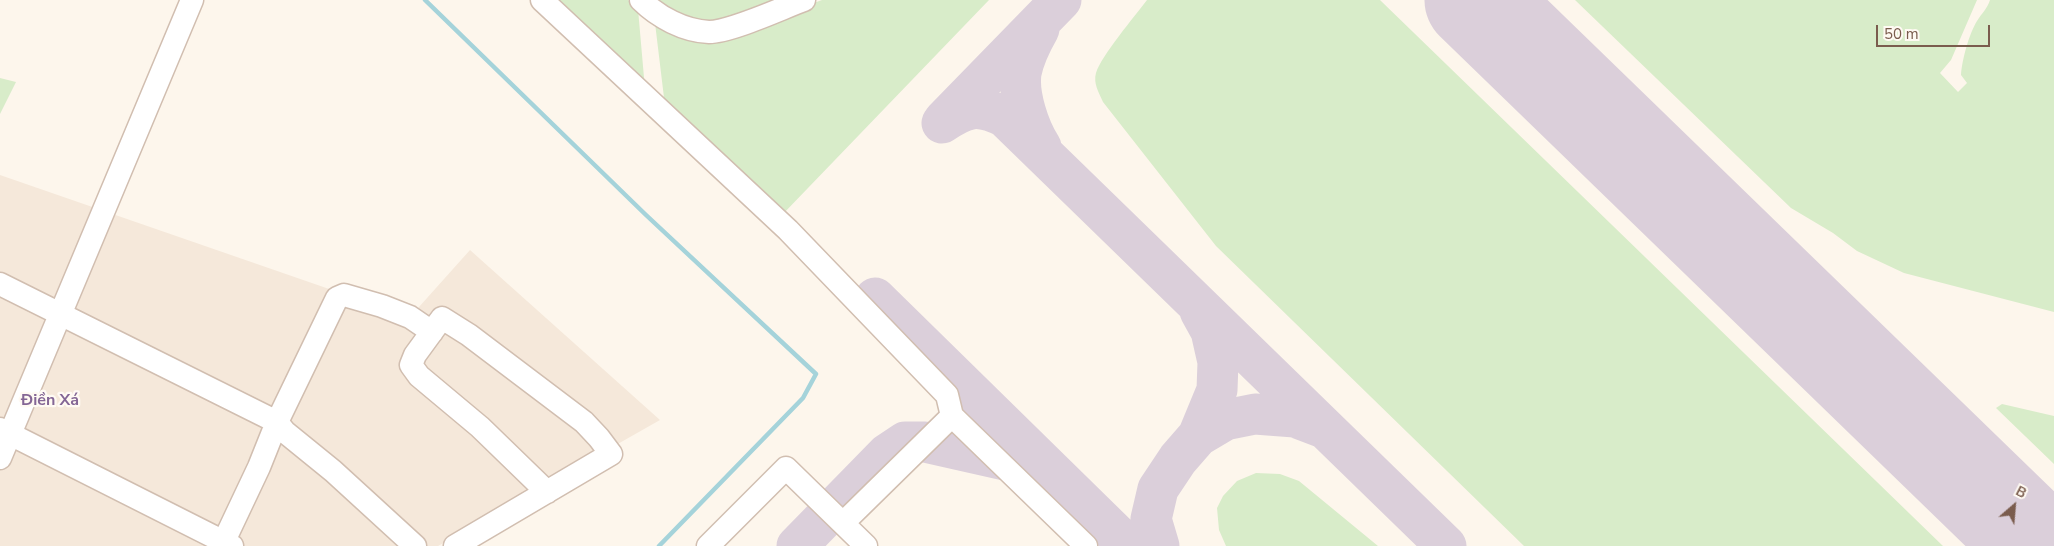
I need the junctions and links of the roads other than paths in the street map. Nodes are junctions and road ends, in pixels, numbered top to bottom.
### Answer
1 (192, 0) edge
2 (542, 0) edge
3 (641, 0) edge
4 (804, 0) edge
5 (0, 284) edge
6 (60, 315) junction
7 (432, 332) junction
8 (952, 416) junction
9 (277, 422) junction
10 (5, 432) edge
11 (0, 458) edge
12 (547, 492) junction
13 (843, 523) junction
14 (228, 544) edge
15 (414, 546) edge
16 (455, 546) edge
17 (708, 546) edge
18 (866, 546) edge
19 (1086, 546) edge

1 - 6 street
2 - 8 street
3 - 4 street
5 - 6 street
6 - 9 street
6 - 10 street
7 - 9 street
7 - 12 street
7 - 12 street
8 - 13 street
8 - 19 street
9 - 14 street
9 - 15 street
10 - 11 street
10 - 14 street
12 - 16 street
13 - 17 street
13 - 18 street

